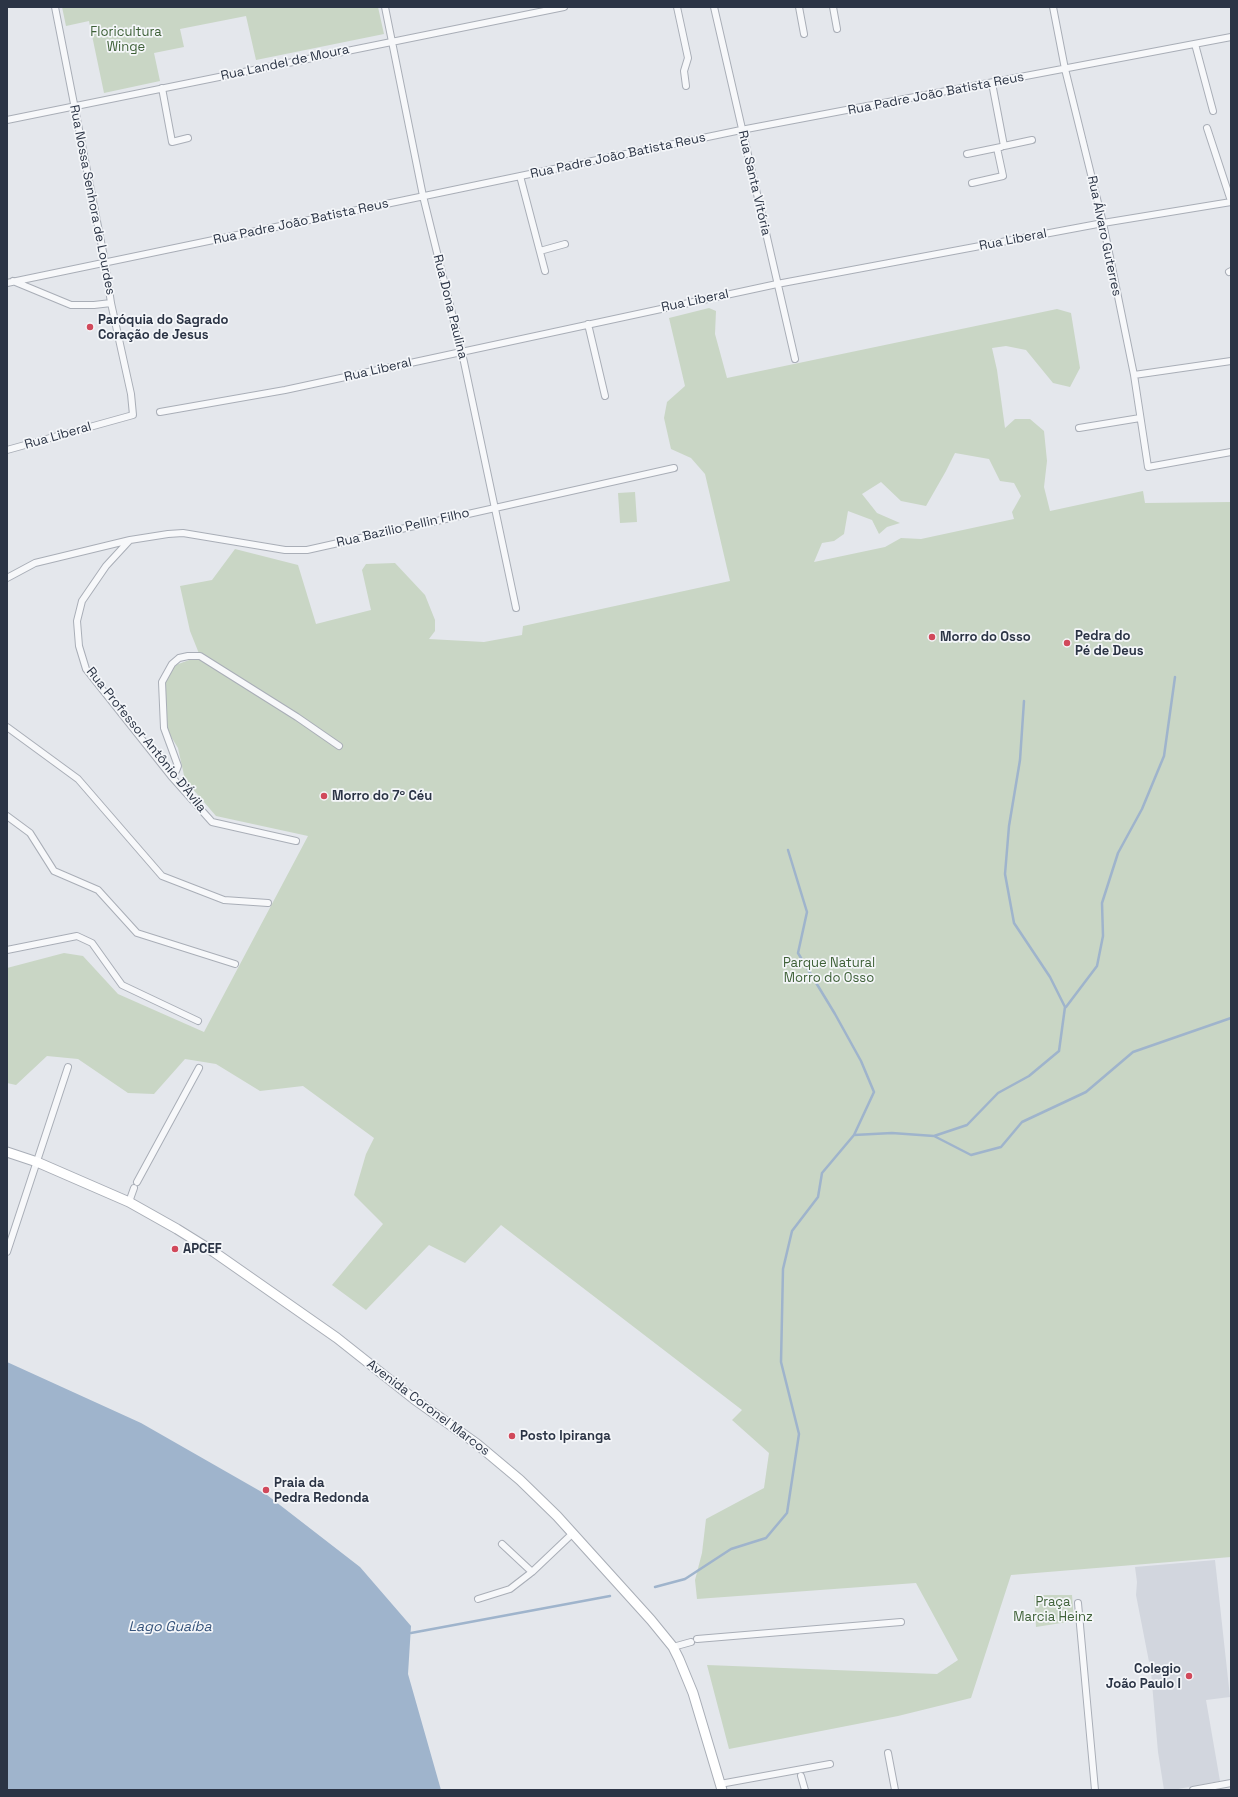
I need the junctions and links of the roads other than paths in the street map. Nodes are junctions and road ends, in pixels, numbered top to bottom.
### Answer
1 (54, 7) edge
2 (385, 7) edge
3 (564, 7) edge
4 (678, 7) edge
5 (714, 7) edge
6 (799, 7) edge
7 (833, 7) edge
8 (1053, 7) edge
9 (837, 29) dead end
10 (804, 34) dead end
11 (1231, 37) edge
12 (392, 41) junction
13 (1195, 44) junction
14 (1065, 69) junction
15 (992, 83) junction
16 (686, 86) dead end
17 (162, 88) junction
18 (75, 106) junction
19 (1213, 111) dead end
20 (7, 120) edge
21 (1207, 128) dead end
22 (741, 130) junction
23 (188, 138) dead end
24 (1032, 140) dead end
25 (1004, 146) junction
26 (997, 148) junction
27 (967, 154) dead end
28 (520, 176) junction
29 (972, 183) dead end
30 (423, 196) junction
31 (1231, 201) edge
32 (1103, 223) junction
33 (565, 244) dead end
34 (540, 251) junction
35 (105, 262) junction
36 (545, 270) dead end
37 (10, 282) edge
38 (777, 284) junction
39 (111, 303) junction
40 (588, 324) junction
41 (462, 351) junction
42 (795, 359) dead end
43 (1231, 361) edge
44 (1134, 374) junction
45 (605, 396) dead end
46 (160, 412) dead end
47 (133, 415) joint
48 (1140, 418) junction
49 (1079, 428) dead end
50 (7, 450) edge
51 (1231, 452) edge
52 (674, 468) dead end
53 (494, 508) junction
54 (130, 540) junction
55 (7, 578) edge
56 (516, 608) dead end
57 (7, 728) edge
58 (339, 746) dead end
59 (171, 776) junction
60 (7, 816) edge
61 (296, 841) dead end
62 (268, 903) dead end
63 (7, 950) edge
64 (235, 964) dead end
65 (198, 1021) dead end
66 (68, 1067) dead end
67 (199, 1068) dead end
68 (7, 1152) edge
69 (37, 1162) junction
70 (137, 1182) dead end
71 (134, 1188) dead end
72 (129, 1202) junction
73 (7, 1252) edge
74 (572, 1534) junction
75 (502, 1544) dead end
76 (532, 1572) junction
77 (478, 1599) dead end
78 (1078, 1603) dead end
79 (901, 1622) dead end
80 (673, 1647) junction
81 (888, 1753) dead end
82 (830, 1764) dead end
83 (801, 1776) dead end
84 (1231, 1783) edge
85 (721, 1787) edge
86 (805, 1790) edge
87 (895, 1790) edge
88 (1095, 1790) edge
89 (1193, 1790) edge

1 - 18 street, Rua Nossa Senhora de Lourdes
2 - 12 street, Rua Dona Paulina
3 - 12 street, Rua Landel de Moura
4 - 16 street
5 - 22 street, Rua Santa Vitória
6 - 10 street
7 - 9 street
8 - 14 street, Rua Álvaro Guterres
11 - 13 street, Rua Padre João Batista Reus
12 - 17 street, Rua Landel de Moura
12 - 30 street, Rua Dona Paulina
13 - 14 street, Rua Padre João Batista Reus
13 - 19 street
14 - 15 street, Rua Padre João Batista Reus
14 - 32 street, Rua Álvaro Guterres
15 - 22 street, Rua Padre João Batista Reus
15 - 25 street
17 - 18 street, Rua Landel de Moura
17 - 23 street
18 - 20 street, Rua Landel de Moura
18 - 35 street, Rua Nossa Senhora de Lourdes
21 - 31 street
22 - 28 street, Rua Padre João Batista Reus
22 - 38 street, Rua Santa Vitória
24 - 25 street
25 - 26 street
26 - 27 street
26 - 29 street
28 - 30 street, Rua Padre João Batista Reus
28 - 34 street
30 - 35 street, Rua Padre João Batista Reus
30 - 41 street, Rua Dona Paulina
31 - 32 street, Rua Liberal
32 - 38 street, Rua Liberal
32 - 44 street, Rua Álvaro Guterres
33 - 34 street
34 - 36 street
35 - 37 street, Rua Padre João Batista Reus
35 - 39 street, Rua Nossa Senhora de Lourdes
37 - 39 street
38 - 40 street, Rua Liberal
38 - 42 street, Rua Santa Vitória
39 - 47 street, Rua Nossa Senhora de Lourdes
40 - 41 street, Rua Liberal
40 - 45 street
41 - 46 street, Rua Liberal
41 - 53 street, Rua Dona Paulina
43 - 44 street
44 - 48 street, Rua Álvaro Guterres
47 - 50 street, Rua Liberal
48 - 49 street
48 - 51 street, Rua Álvaro Guterres
52 - 53 street, Rua Bazilio Pellin Filho
53 - 54 street, Rua Bazilio Pellin Filho
53 - 56 street, Rua Dona Paulina
54 - 55 street, Rua Bazilio Pellin Filho
54 - 59 street, Rua Professor Antônio D'Ávila
57 - 62 street
58 - 59 street
59 - 61 street, Rua Professor Antônio D'Ávila
60 - 64 street
63 - 65 street
66 - 69 street
67 - 70 street
68 - 69 main road, Avenida Coronel Marcos
69 - 72 main road, Avenida Coronel Marcos
69 - 73 street
71 - 72 street
72 - 74 main road, Avenida Coronel Marcos
74 - 76 street
74 - 80 main road, Avenida Coronel Marcos
75 - 76 street
76 - 77 street
78 - 88 street
79 - 80 street
80 - 85 main road, Avenida Coronel Marcos
81 - 87 street
82 - 85 street
83 - 86 street
84 - 89 street

